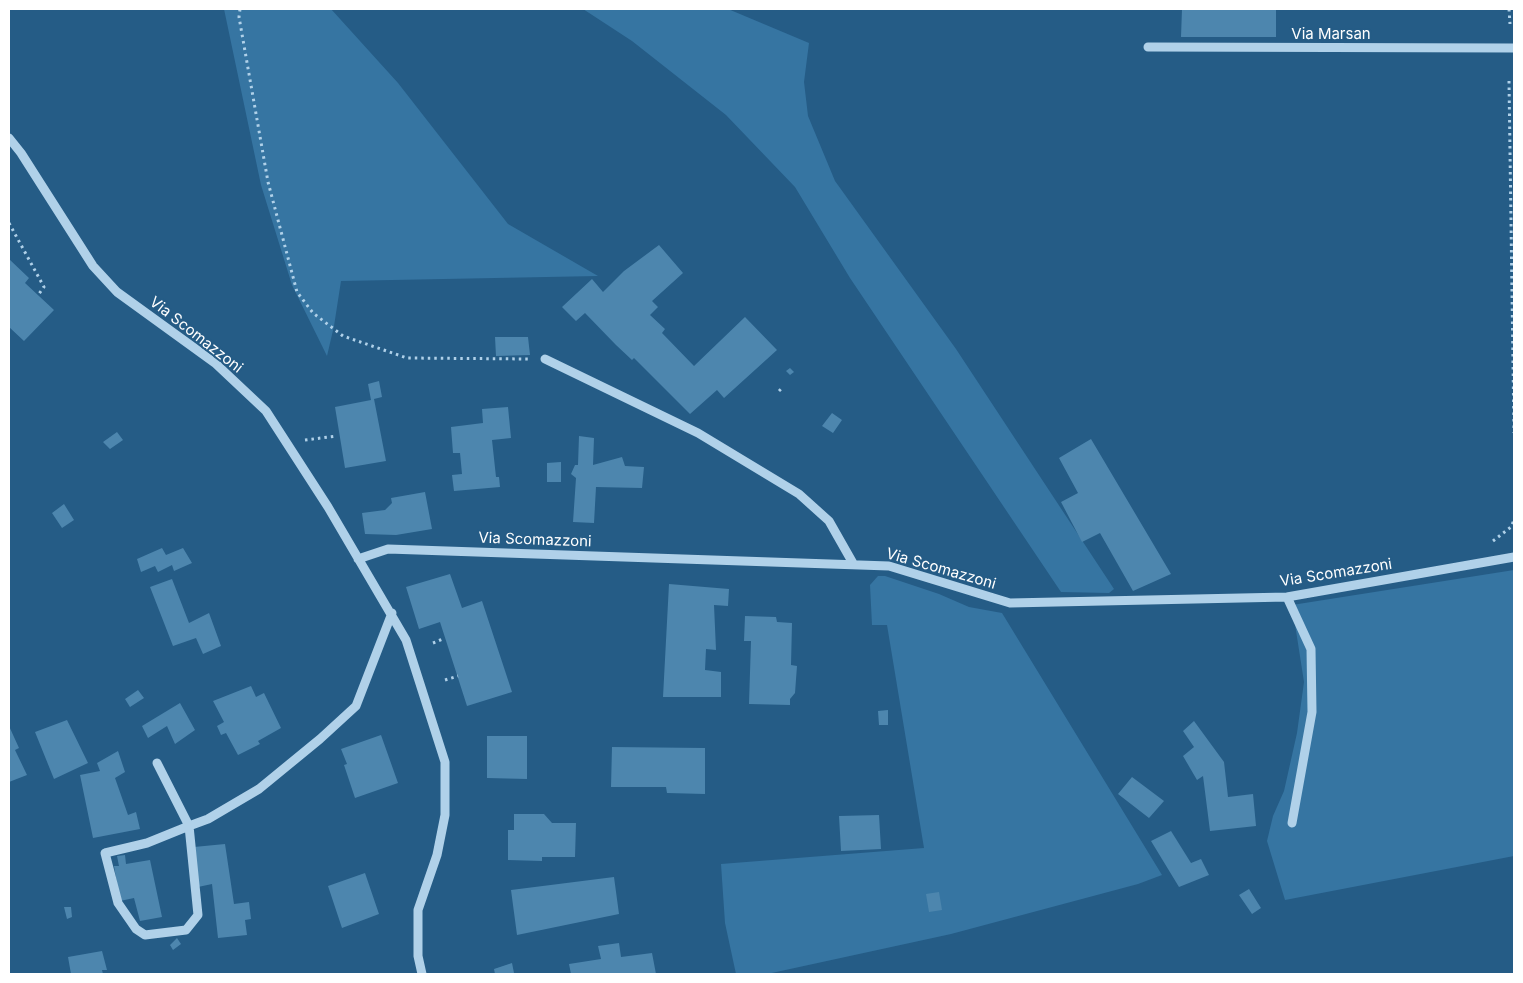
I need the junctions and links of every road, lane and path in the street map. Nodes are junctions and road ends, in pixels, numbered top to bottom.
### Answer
1 (240, 9) edge
2 (1509, 9) edge
3 (1510, 24) dead end
4 (1148, 47) dead end
5 (1514, 48) edge
6 (1509, 81) dead end
7 (9, 138) edge
8 (9, 223) edge
9 (38, 295) dead end
10 (545, 359) joint
11 (783, 387) dead end
12 (779, 391) dead end
13 (1514, 433) edge
14 (337, 436) dead end
15 (305, 440) dead end
16 (1514, 520) edge
17 (1493, 541) dead end
18 (1514, 557) edge
19 (358, 559) junction
20 (854, 565) junction
21 (1287, 597) junction
22 (392, 613) junction
23 (445, 638) dead end
24 (433, 643) dead end
25 (458, 676) dead end
26 (445, 680) dead end
27 (157, 763) dead end
28 (1292, 823) dead end
29 (189, 826) junction
30 (422, 974) edge

1 - 10 path
2 - 3 path
4 - 5 street, Via Marsan
6 - 13 path
7 - 19 street, Via Scomazzoni
8 - 9 path
10 - 20 street
11 - 12 path
14 - 15 path
16 - 17 path
18 - 21 street, Via Scomazzoni
19 - 20 street, Via Scomazzoni
19 - 22 street, Via Scomazzoni
20 - 21 street, Via Scomazzoni
21 - 28 street
22 - 29 street
22 - 30 street, Via Scomazzoni
23 - 24 path
25 - 26 path
27 - 29 street
29 - 29 street

